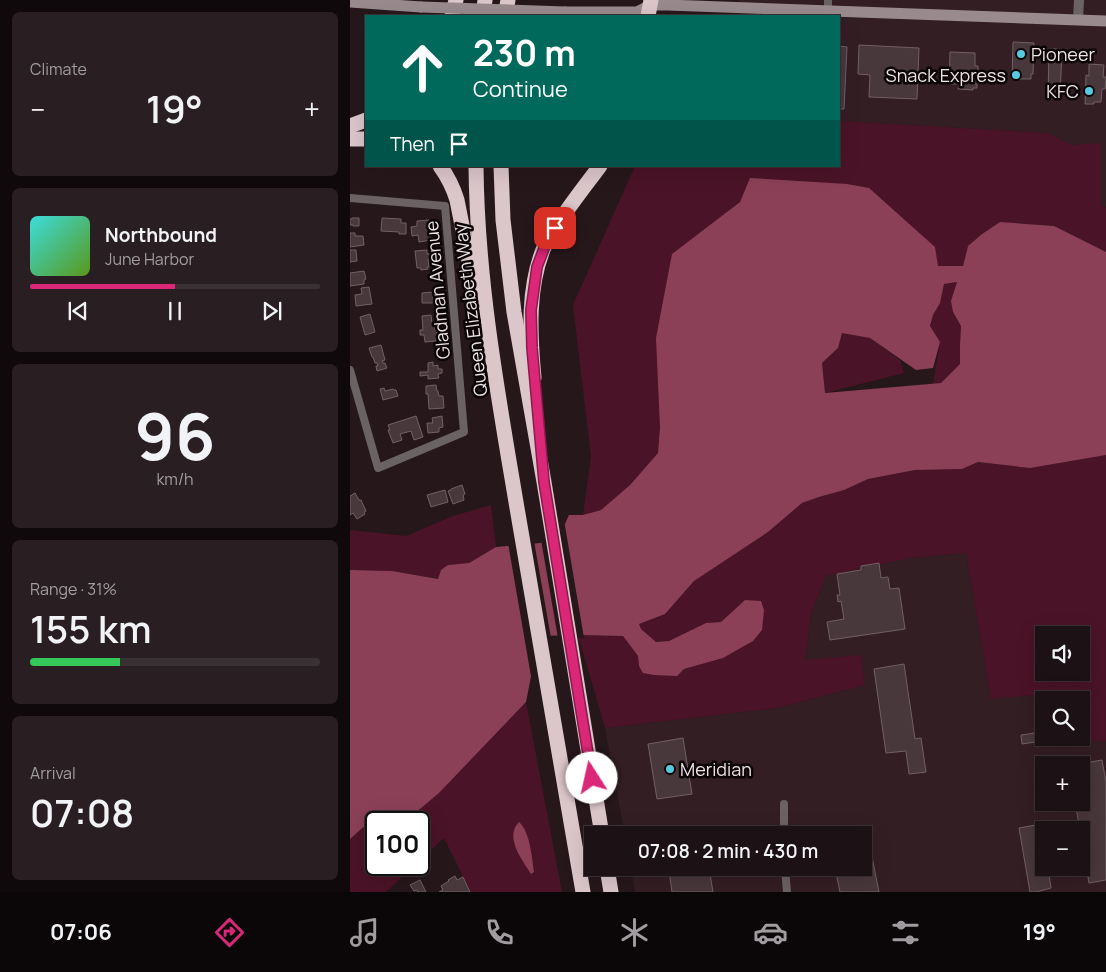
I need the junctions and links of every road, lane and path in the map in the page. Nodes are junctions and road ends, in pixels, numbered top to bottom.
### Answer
1 (456, 0) edge
2 (486, 0) edge
3 (508, 0) edge
4 (1079, 0) edge
5 (350, 2) edge
6 (648, 5) edge
7 (828, 5) edge
8 (452, 15) edge
9 (483, 15) edge
10 (505, 15) edge
11 (1078, 20) junction
12 (1106, 21) edge
13 (365, 119) edge
14 (365, 119) edge
15 (350, 120) edge
16 (350, 126) edge
17 (350, 139) edge
18 (365, 139) edge
19 (441, 167) edge
20 (476, 167) edge
21 (501, 167) edge
22 (599, 167) edge
23 (350, 198) edge
24 (490, 347) junction
25 (350, 370) edge
26 (544, 482) junction
27 (784, 804) dead end
28 (600, 826) edge
29 (784, 826) edge
30 (609, 876) edge
31 (786, 876) edge
32 (583, 892) edge
33 (612, 892) edge
34 (787, 892) edge

1 - 8 highway
2 - 9 highway
3 - 10 highway
4 - 11 street
5 - 6 main road, bridge
6 - 7 main road
7 - 11 main road
11 - 12 main road
13 - 15 highway
14 - 16 highway
17 - 18 highway
19 - 24 highway
20 - 24 highway, Queen Elizabeth Way
21 - 26 highway
22 - 26 highway
23 - 25 street, Gladman Avenue
24 - 32 highway, Queen Elizabeth Way
26 - 28 highway
27 - 29 street
30 - 33 highway
31 - 34 street

